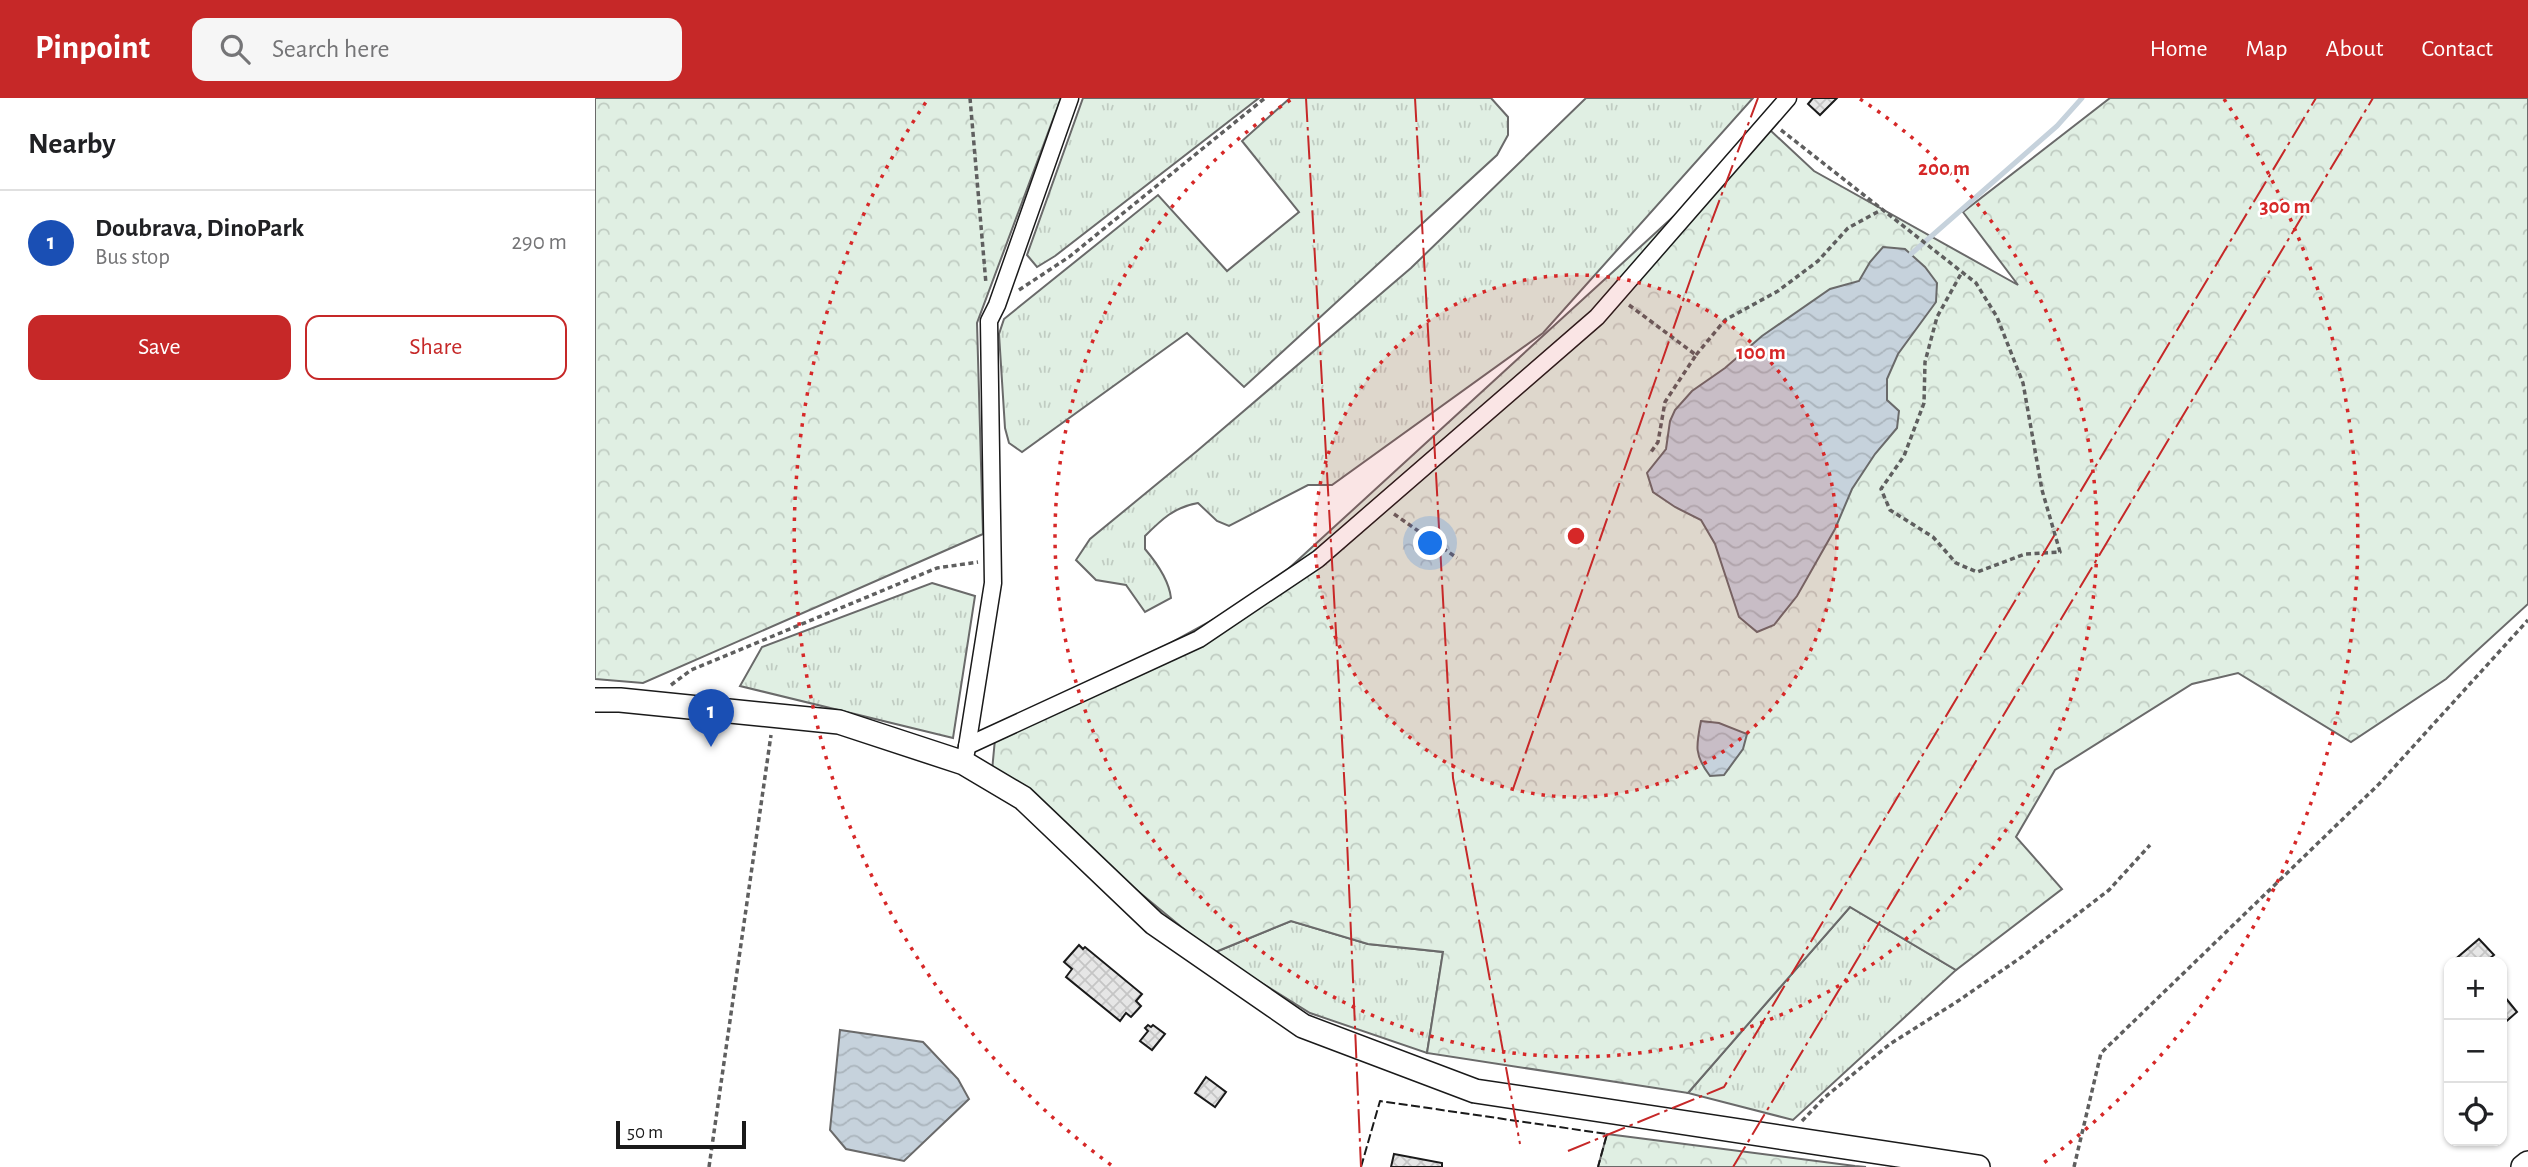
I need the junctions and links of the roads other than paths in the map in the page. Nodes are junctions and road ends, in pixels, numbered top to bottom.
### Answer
1 (1070, 98) edge
2 (1788, 98) edge
3 (595, 700) edge
4 (965, 754) junction
5 (2528, 1163) edge
6 (1977, 1167) edge
7 (2523, 1167) edge

1 - 4 street
2 - 4 street
3 - 4 street
4 - 6 street
5 - 7 street

